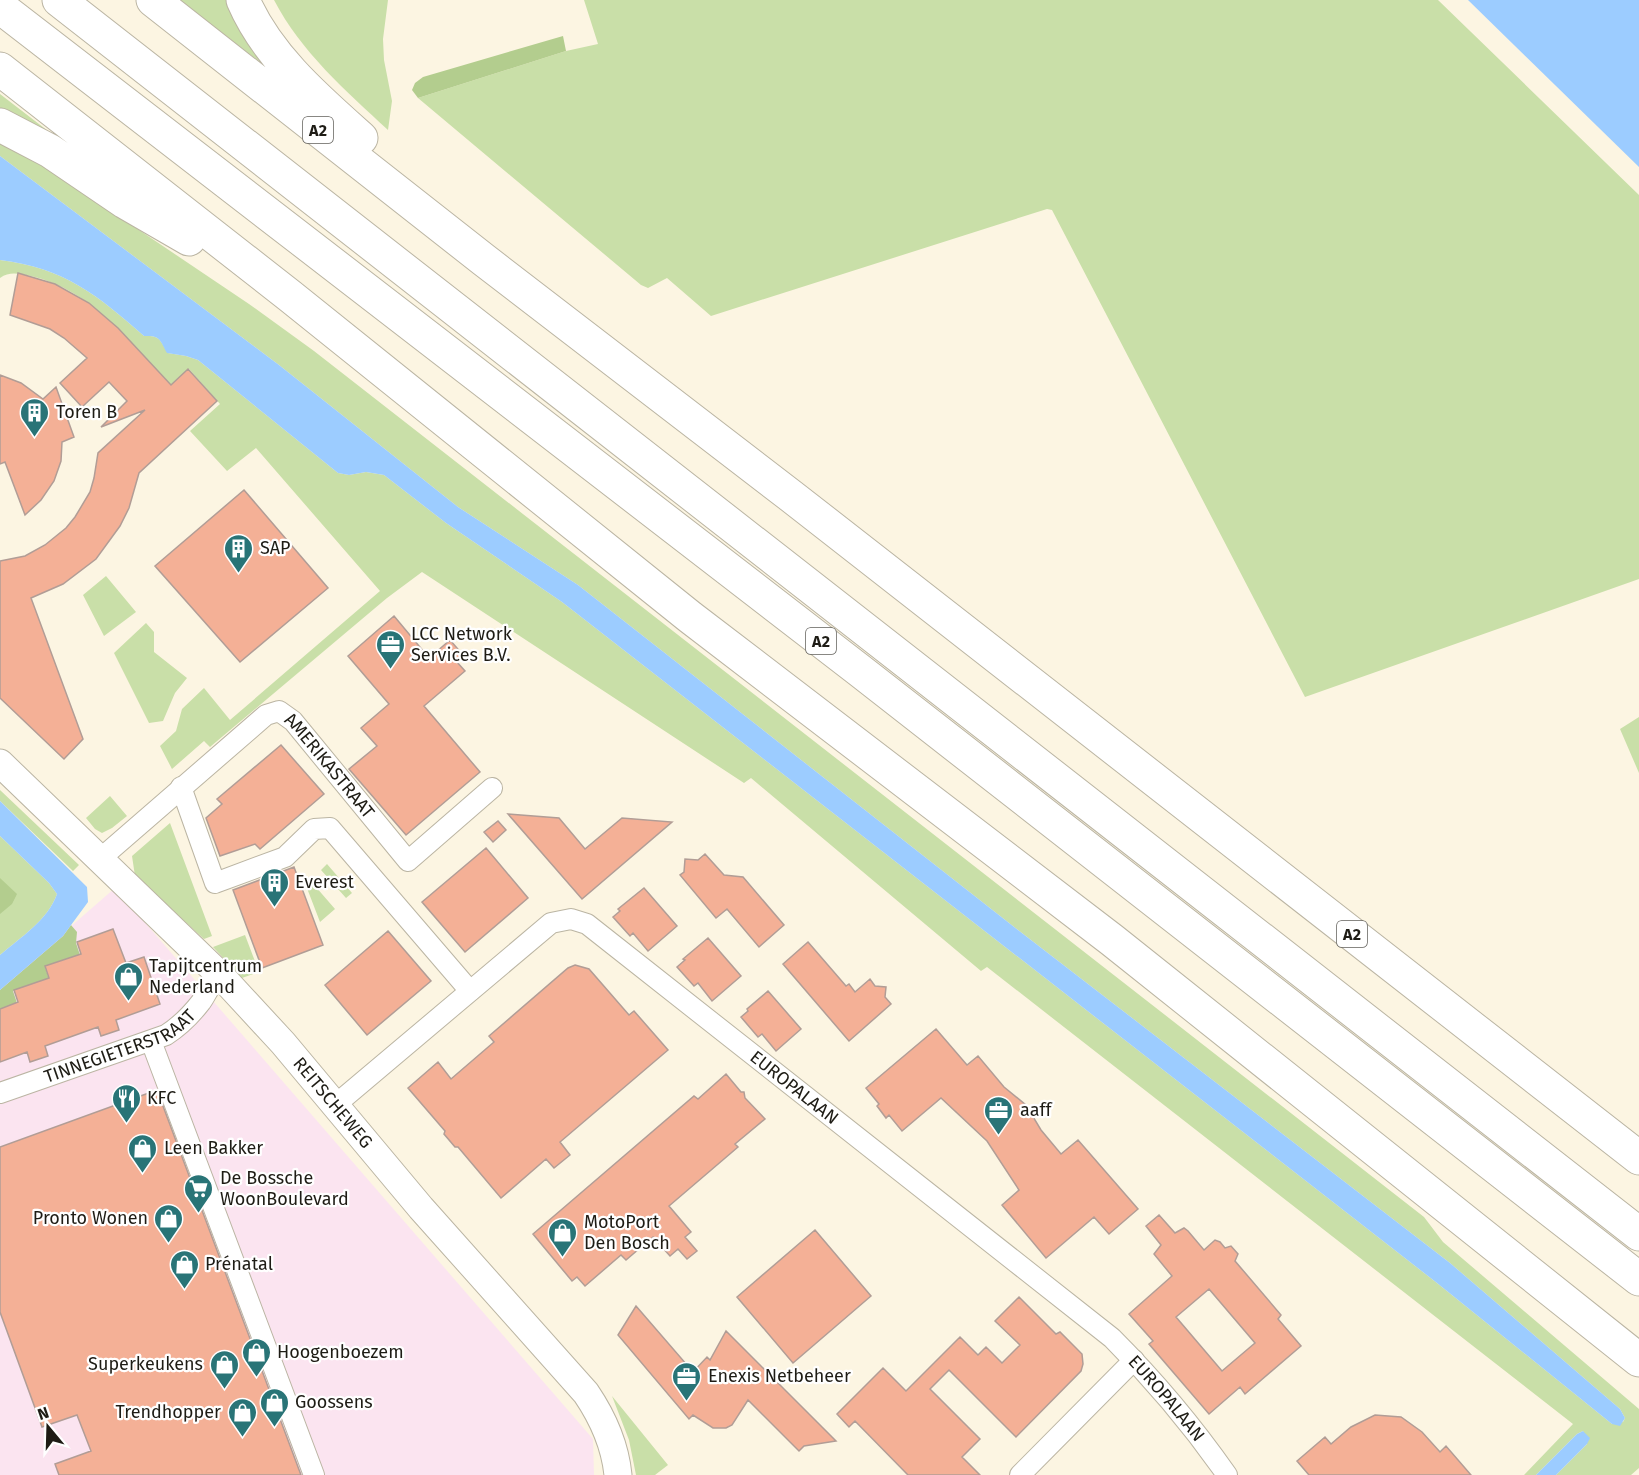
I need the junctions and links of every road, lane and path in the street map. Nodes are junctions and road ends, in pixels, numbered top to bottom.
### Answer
1 (58, 0) edge
2 (153, 0) edge
3 (243, 0) edge
4 (0, 7) edge
5 (0, 69) edge
6 (0, 125) edge
7 (484, 260) junction
8 (290, 296) junction
9 (0, 763) edge
10 (181, 787) junction
11 (492, 788) dead end
12 (100, 859) junction
13 (222, 976) junction
14 (470, 991) junction
15 (151, 1041) junction
16 (0, 1093) edge
17 (334, 1106) junction
18 (1639, 1158) edge
19 (1639, 1234) edge
20 (1639, 1279) edge
21 (1134, 1360) junction
22 (1639, 1360) edge
23 (314, 1475) edge
24 (618, 1475) edge
25 (1020, 1475) edge
26 (1227, 1475) edge

1 - 19 highway, A2
2 - 7 highway, A2
3 - 7 highway, A2
4 - 20 highway, A2
5 - 8 highway
6 - 8 highway
7 - 18 highway, A2
8 - 22 highway
9 - 12 street, REITSCHEWEG
10 - 11 street, AMERIKASTRAAT
10 - 12 street, AMERIKASTRAAT
10 - 14 street
12 - 13 street, REITSCHEWEG
13 - 15 street, TINNEGIETERSTRAAT
13 - 17 street, REITSCHEWEG
14 - 17 street, EUROPALAAN
14 - 21 street, EUROPALAAN
15 - 16 street, TINNEGIETERSTRAAT
15 - 23 street
17 - 24 street, REITSCHEWEG
21 - 25 street
21 - 26 street, EUROPALAAN

